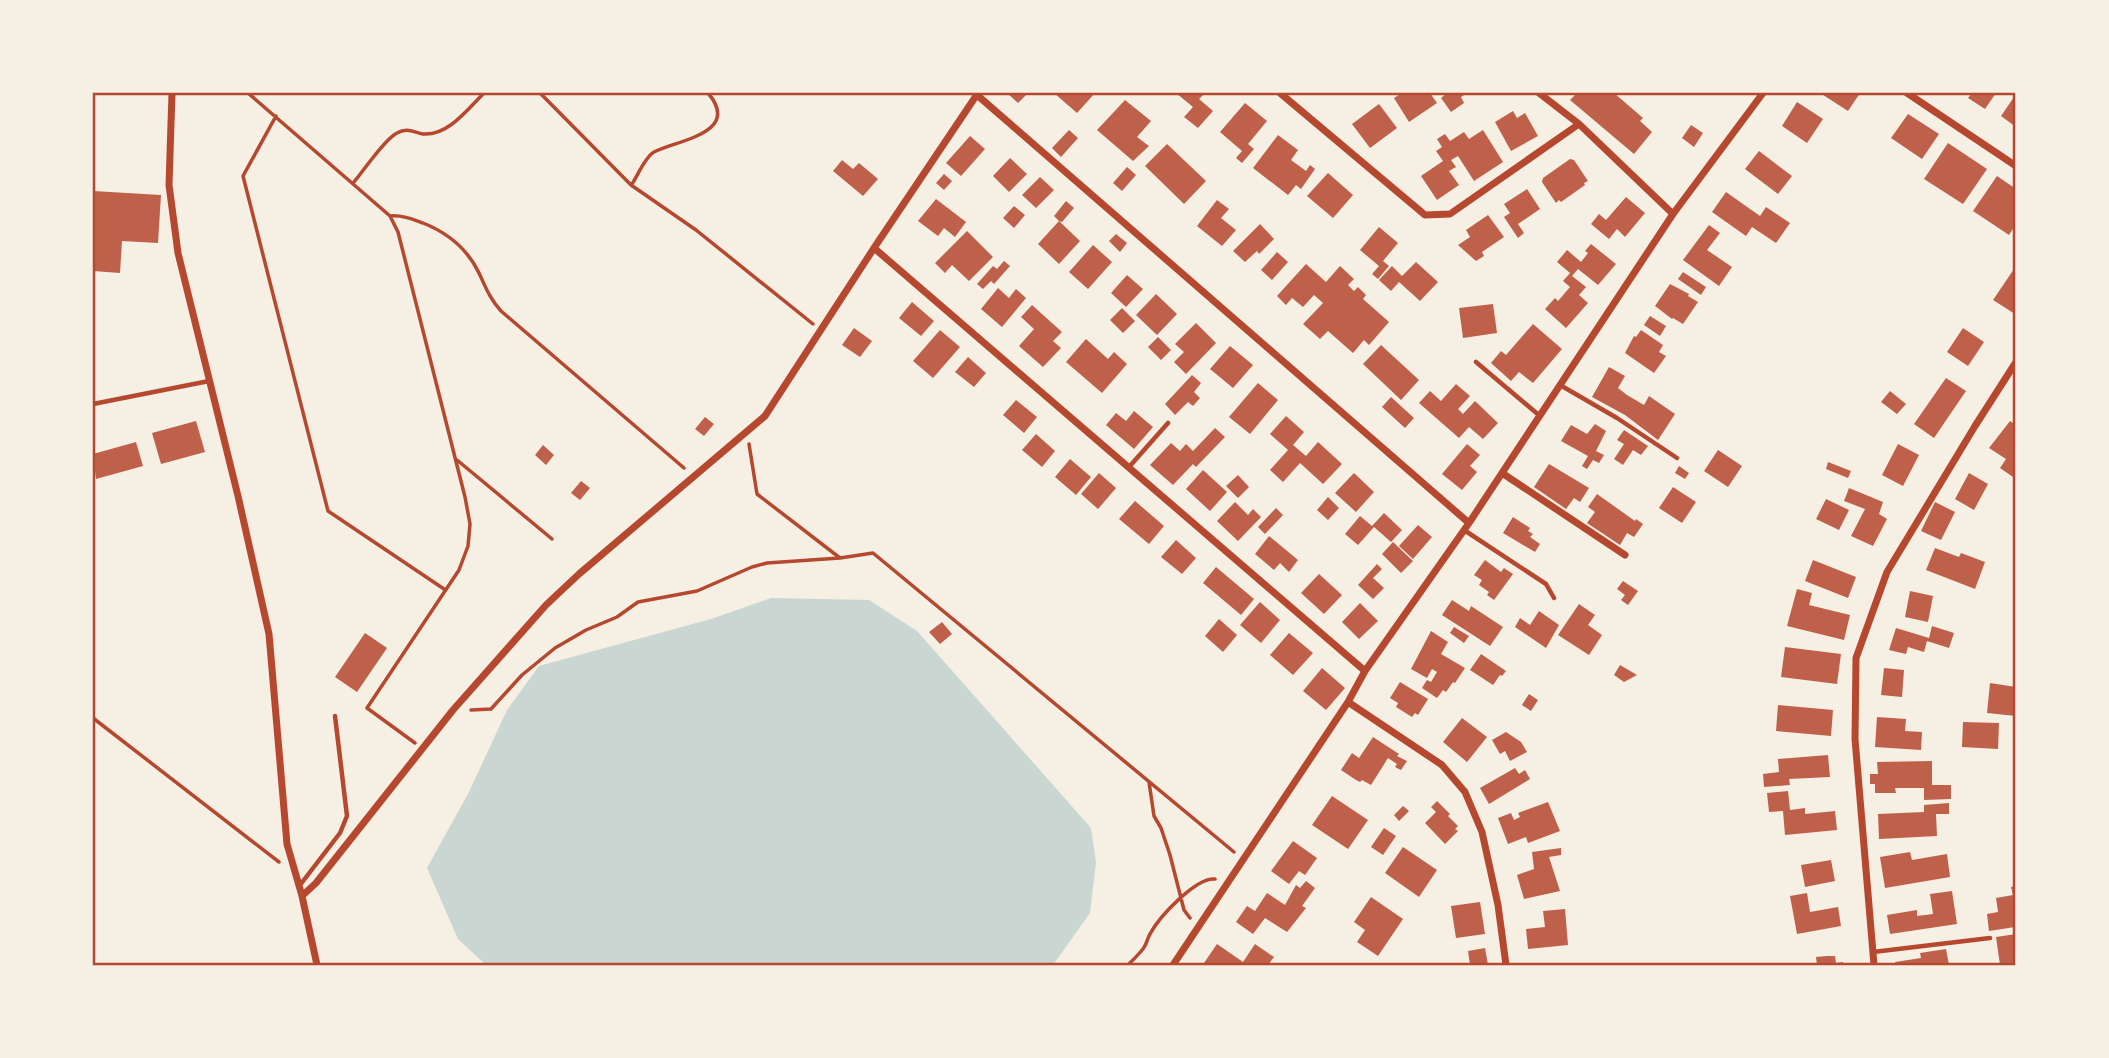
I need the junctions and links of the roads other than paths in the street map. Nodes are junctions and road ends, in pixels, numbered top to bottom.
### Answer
1 (172, 93) edge
2 (1280, 93) edge
3 (1539, 93) edge
4 (1763, 93) edge
5 (1908, 93) edge
6 (978, 94) edge
7 (1579, 124) junction
8 (2016, 166) edge
9 (1673, 214) junction
10 (874, 248) junction
11 (1476, 362) dead end
12 (2016, 362) edge
13 (209, 381) junction
14 (1560, 385) junction
15 (93, 404) edge
16 (1540, 416) junction
17 (1168, 423) dead end
18 (1677, 458) dead end
19 (1128, 468) junction
20 (1502, 472) junction
21 (1466, 527) junction
22 (1625, 555) dead end
23 (1554, 598) dead end
24 (1364, 671) junction
25 (1348, 702) junction
26 (335, 716) dead end
27 (299, 886) junction
28 (302, 896) junction
29 (1990, 938) dead end
30 (1872, 952) junction
31 (317, 965) edge
32 (1173, 965) edge
33 (1506, 965) edge
34 (1874, 965) edge

1 - 13 street
2 - 7 street
3 - 7 street
4 - 9 street
5 - 8 street
6 - 10 street
6 - 21 street
7 - 9 street
9 - 14 street
10 - 19 street
10 - 28 street
11 - 16 lane
12 - 30 street
13 - 15 lane
13 - 27 street
14 - 16 street
14 - 18 lane
16 - 20 street
17 - 19 lane
19 - 24 street
20 - 21 street
20 - 22 street
21 - 23 lane
21 - 24 street
24 - 25 street
25 - 32 street
25 - 33 street
26 - 27 lane
27 - 28 street
28 - 31 street
29 - 30 lane
30 - 34 street

